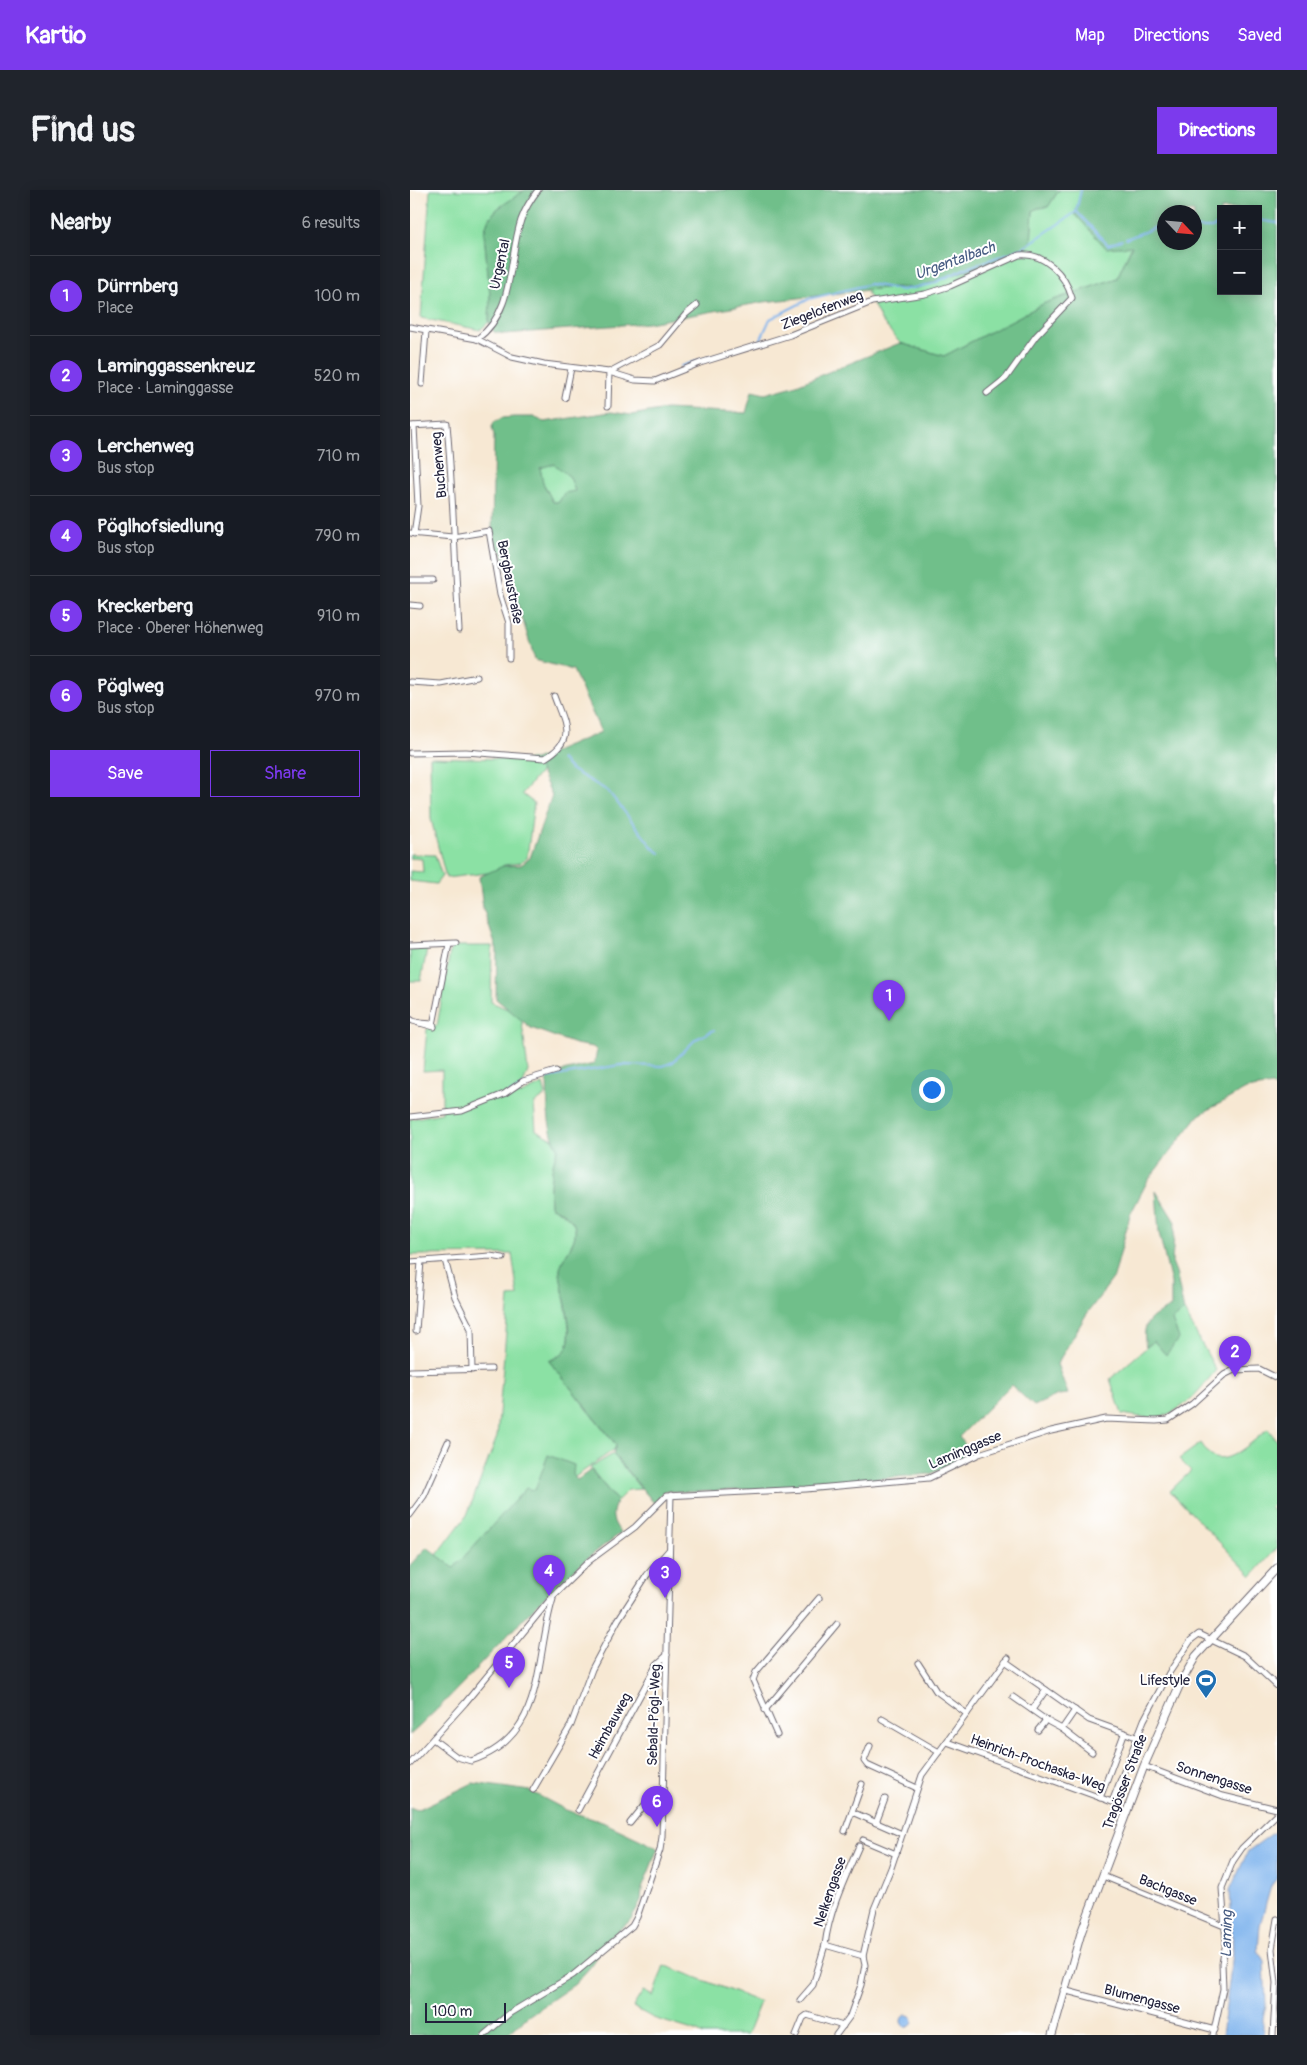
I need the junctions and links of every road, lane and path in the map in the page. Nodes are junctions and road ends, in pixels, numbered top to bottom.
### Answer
1 (538, 190) edge
2 (697, 305) dead end
3 (410, 327) edge
4 (426, 330) junction
5 (477, 339) junction
6 (571, 368) junction
7 (609, 372) junction
8 (422, 384) dead end
9 (987, 392) dead end
10 (565, 398) dead end
11 (608, 406) dead end
12 (412, 426) edge
13 (412, 533) edge
14 (453, 537) junction
15 (410, 580) edge
16 (433, 580) dead end
17 (410, 606) edge
18 (420, 606) dead end
19 (459, 630) dead end
20 (510, 658) dead end
21 (477, 677) dead end
22 (410, 682) edge
23 (554, 696) dead end
24 (410, 753) edge
25 (456, 943) dead end
26 (449, 944) junction
27 (410, 945) edge
28 (410, 1018) edge
29 (419, 1023) junction
30 (434, 1027) dead end
31 (556, 1071) dead end
32 (410, 1117) edge
33 (503, 1258) dead end
34 (445, 1260) junction
35 (421, 1261) junction
36 (410, 1262) edge
37 (416, 1331) dead end
38 (491, 1369) dead end
39 (472, 1370) junction
40 (410, 1371) edge
41 (1277, 1378) edge
42 (448, 1442) dead end
43 (670, 1495) junction
44 (410, 1515) edge
45 (670, 1549) junction
46 (1277, 1568) edge
47 (553, 1596) junction
48 (819, 1598) dead end
49 (837, 1624) dead end
50 (1210, 1640) junction
51 (666, 1656) junction
52 (918, 1663) dead end
53 (1277, 1686) edge
54 (1046, 1690) junction
55 (1013, 1697) dead end
56 (765, 1710) junction
57 (1032, 1710) junction
58 (1075, 1710) junction
59 (967, 1714) junction
60 (882, 1719) dead end
61 (1046, 1720) junction
62 (1062, 1728) junction
63 (1038, 1730) dead end
64 (1124, 1734) junction
65 (777, 1735) dead end
66 (1136, 1737) junction
67 (433, 1739) junction
68 (947, 1742) junction
69 (870, 1746) dead end
70 (939, 1752) junction
71 (1092, 1752) dead end
72 (410, 1764) edge
73 (1144, 1766) junction
74 (862, 1784) dead end
75 (917, 1788) junction
76 (533, 1790) dead end
77 (663, 1791) junction
78 (1100, 1798) junction
79 (885, 1799) dead end
80 (1277, 1809) edge
81 (578, 1810) dead end
82 (852, 1812) junction
83 (1277, 1814) edge
84 (630, 1823) dead end
85 (876, 1823) junction
86 (845, 1831) dead end
87 (902, 1834) junction
88 (863, 1840) dead end
89 (858, 1846) dead end
90 (896, 1854) junction
91 (1103, 1876) junction
92 (1277, 1919) edge
93 (1224, 1926) junction
94 (825, 1945) junction
95 (863, 1956) junction
96 (1063, 1990) junction
97 (800, 2000) dead end
98 (843, 2026) junction
99 (1214, 2033) edge
100 (484, 2035) edge
101 (796, 2035) edge
102 (836, 2035) edge
103 (1052, 2035) edge
104 (1273, 2035) edge

1 - 5 street, Urgental
2 - 7 street
3 - 4 street, Ziegelofenweg
4 - 5 street, Ziegelofenweg
4 - 8 street
5 - 6 street, Ziegelofenweg
6 - 7 street, Ziegelofenweg
6 - 10 street
7 - 9 street, Ziegelofenweg
7 - 11 street
12 - 13 street
12 - 14 street, Buchenweg
13 - 14 street, Bergbaustraße
14 - 19 street
14 - 20 street, Bergbaustraße
15 - 16 street
17 - 18 street
21 - 22 street
23 - 24 street
25 - 26 street
26 - 27 street
26 - 29 street
28 - 29 street
29 - 30 street
31 - 32 street
33 - 34 street
34 - 35 street
34 - 39 street
35 - 36 street
35 - 37 street
38 - 39 street
39 - 40 street
41 - 43 street, Laminggasse
42 - 44 street
43 - 45 street, Sebald-Pögl-Weg
43 - 47 street
45 - 51 street, Sebald-Pögl-Weg
45 - 76 street
46 - 50 main road, Tragösser Straße
47 - 67 street
47 - 67 street
48 - 56 street
49 - 56 street
50 - 53 street
50 - 66 street
50 - 73 main road, Tragösser Straße
51 - 77 street, Sebald-Pögl-Weg
51 - 81 street, Heimbauweg
52 - 59 street
54 - 57 street
54 - 58 street
54 - 59 street
55 - 57 street
56 - 65 street
57 - 61 street
58 - 62 street
58 - 64 street
59 - 68 street
60 - 70 street
61 - 62 street
61 - 63 street
62 - 71 street
64 - 66 street
64 - 78 street
66 - 78 street, Heinrich-Prochaska-Weg
67 - 72 street
68 - 70 street
68 - 78 street, Heinrich-Prochaska-Weg
69 - 75 street
70 - 75 street
73 - 80 street, Sonnengasse
73 - 91 main road, Tragösser Straße
74 - 82 street
75 - 87 street
77 - 84 street
77 - 100 street, Sebald-Pögl-Weg
79 - 85 street
82 - 85 street
82 - 86 street
83 - 93 street
85 - 87 street
87 - 90 street
88 - 90 street
89 - 94 street, Nelkengasse
90 - 95 street
91 - 93 street, Bachgasse
91 - 96 main road, Tragösser Straße
92 - 104 street
93 - 99 street
94 - 95 street
94 - 97 street, Nelkengasse
95 - 98 street
96 - 99 street, Blumengasse
96 - 103 main road, Tragösser Straße
98 - 101 street
98 - 102 street

